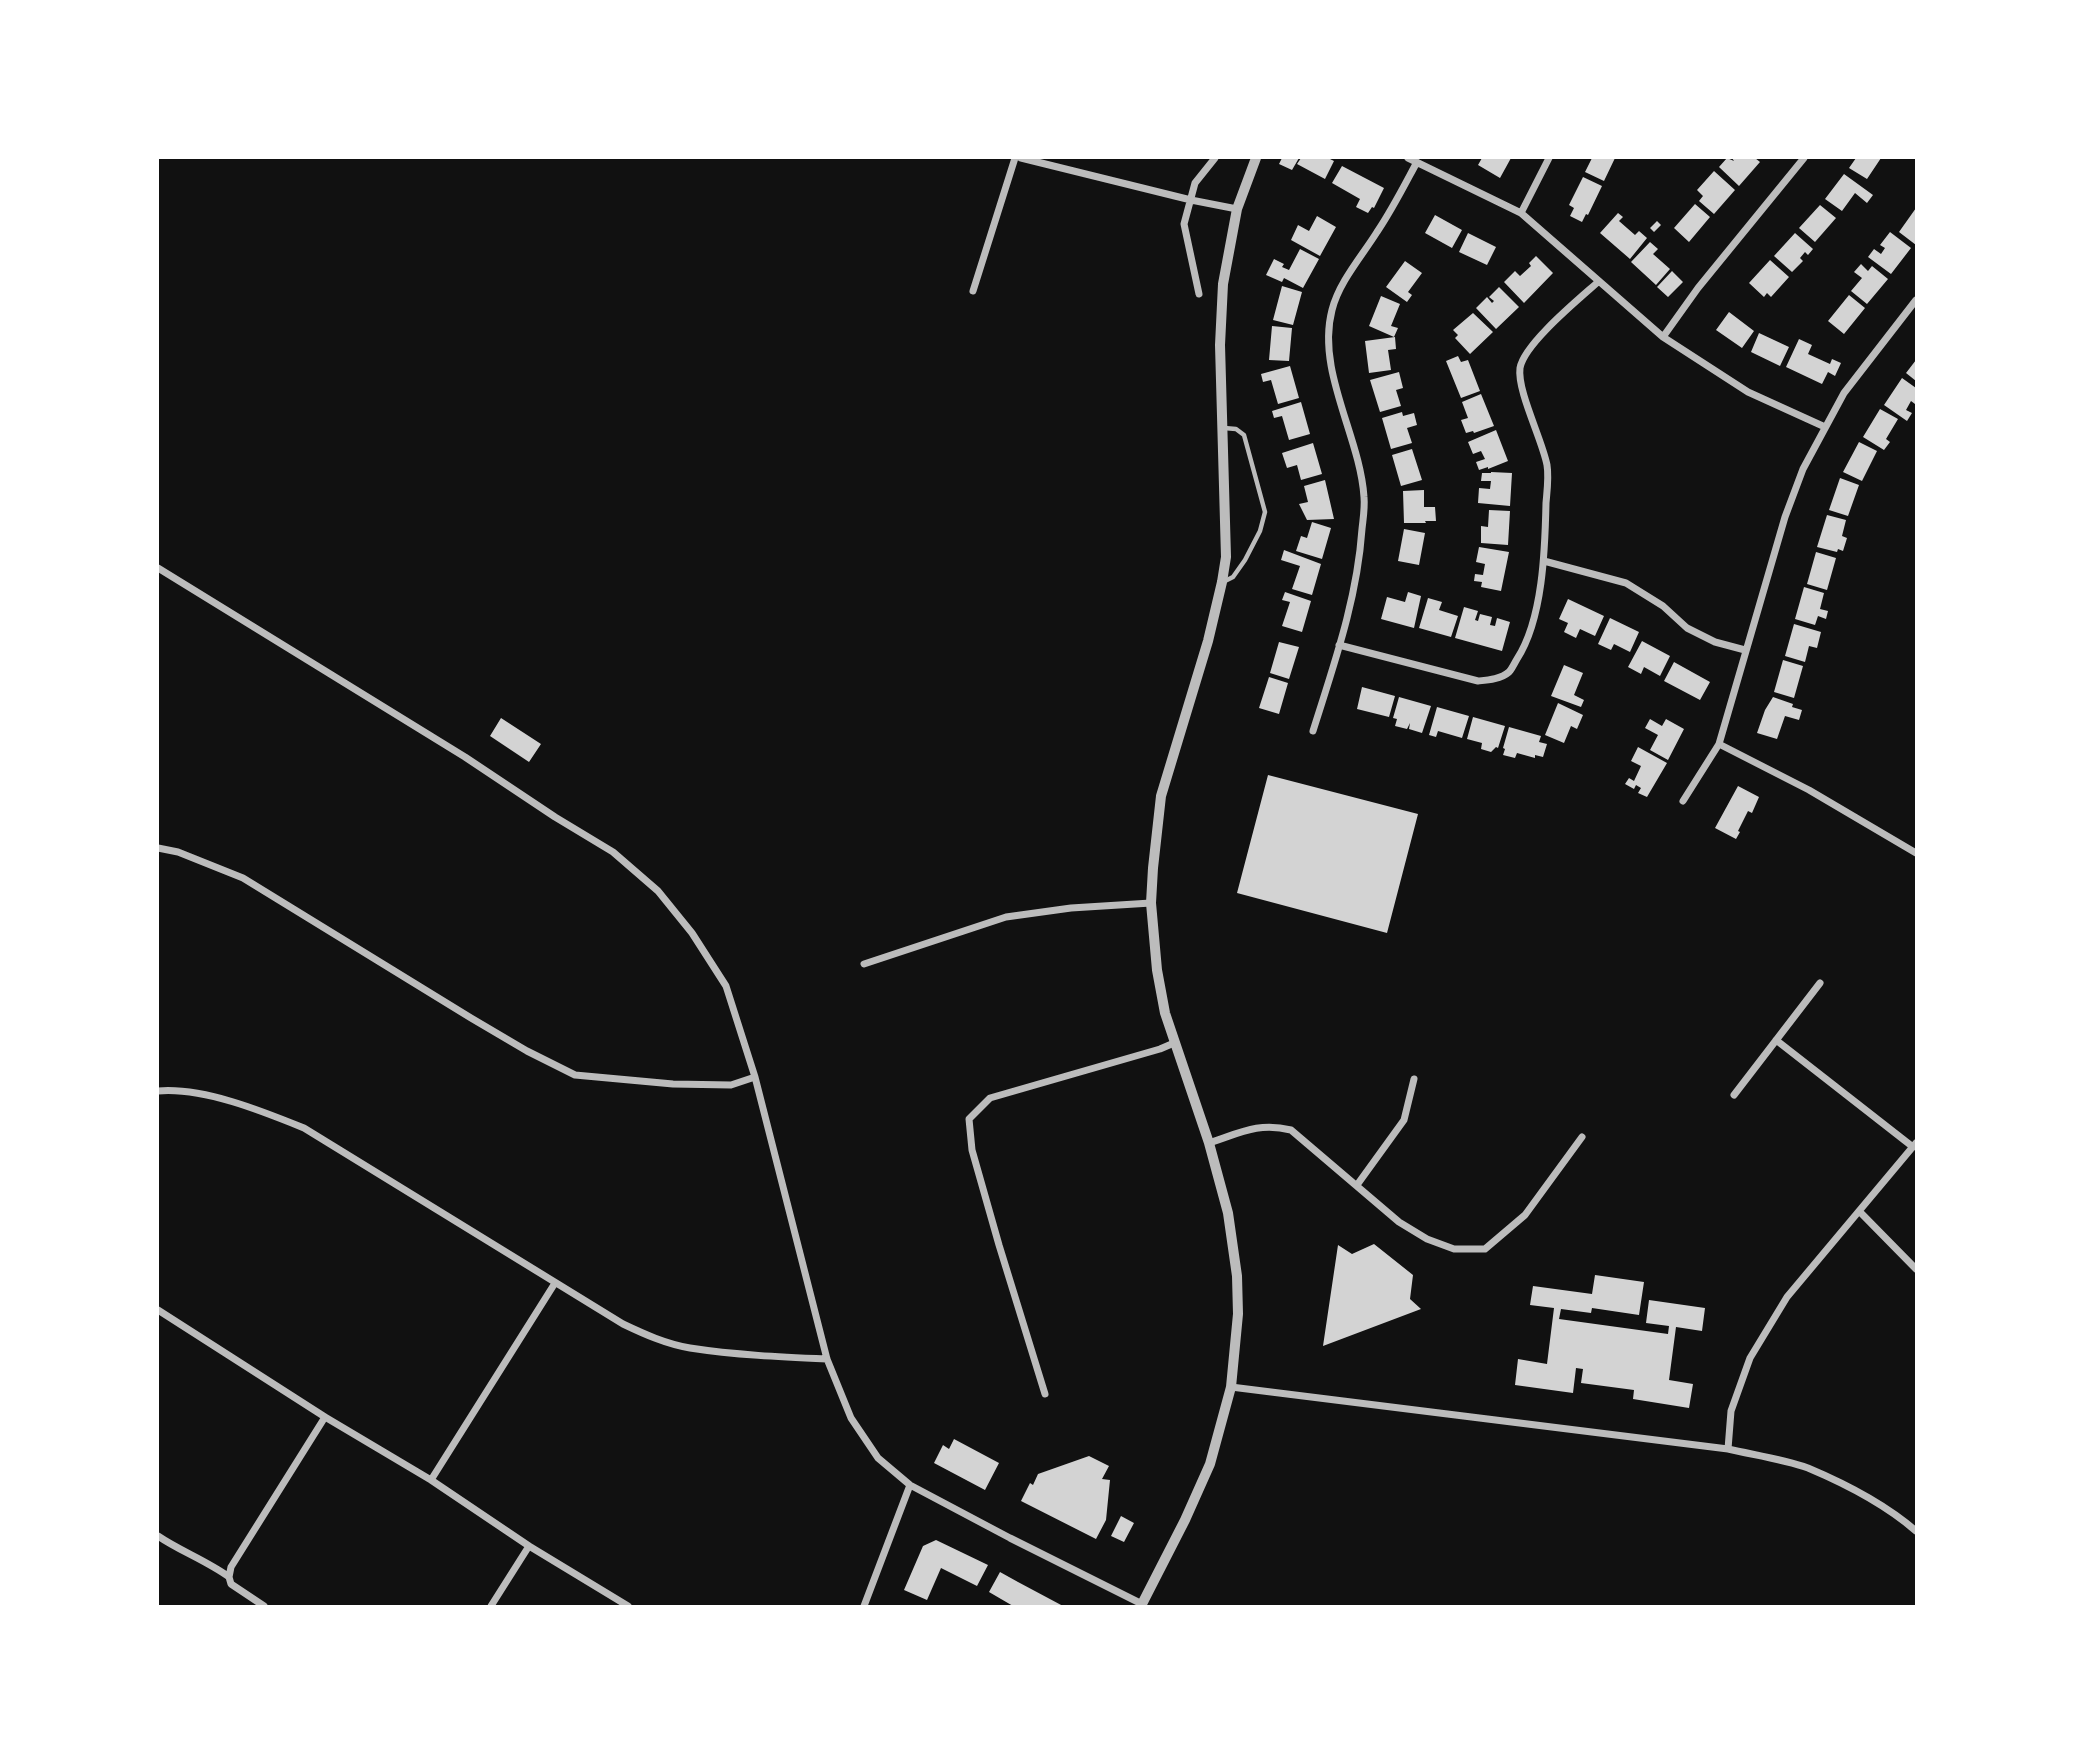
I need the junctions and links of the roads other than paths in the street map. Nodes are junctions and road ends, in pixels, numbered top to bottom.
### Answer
1 (1015, 158) edge
2 (1021, 158) edge
3 (1215, 158) edge
4 (1256, 158) edge
5 (1408, 158) edge
6 (1549, 158) edge
7 (1804, 158) edge
8 (1417, 162) junction
9 (1191, 200) junction
10 (1237, 209) junction
11 (1521, 213) junction
12 (1598, 282) junction
13 (973, 291) dead end
14 (1199, 294) dead end
15 (1916, 300) edge
16 (1663, 337) junction
17 (1825, 427) junction
18 (1223, 428) junction
19 (1544, 561) junction
20 (158, 568) edge
21 (1222, 582) junction
22 (1339, 645) junction
23 (1745, 650) junction
24 (1313, 731) dead end
25 (1718, 744) junction
26 (1683, 801) dead end
27 (158, 848) edge
28 (1916, 853) edge
29 (1151, 903) junction
30 (864, 964) dead end
31 (1820, 983) dead end
32 (1776, 1040) junction
33 (1174, 1042) junction
34 (755, 1077) junction
35 (1414, 1079) dead end
36 (158, 1091) edge
37 (1734, 1095) dead end
38 (1582, 1137) dead end
39 (1209, 1143) junction
40 (1915, 1145) edge
41 (1357, 1185) junction
42 (1860, 1212) junction
43 (1916, 1269) edge
44 (555, 1283) junction
45 (158, 1310) edge
46 (827, 1360) junction
47 (1231, 1387) junction
48 (1045, 1394) dead end
49 (325, 1417) junction
50 (1728, 1448) junction
51 (431, 1480) junction
52 (909, 1485) junction
53 (1916, 1531) edge
54 (158, 1536) edge
55 (529, 1546) junction
56 (229, 1577) junction
57 (1141, 1605) edge
58 (264, 1606) edge
59 (491, 1606) edge
60 (628, 1606) edge
61 (864, 1606) edge

1 - 13 street
2 - 9 street
3 - 9 street
4 - 10 street
5 - 8 street
6 - 11 street
7 - 16 street
8 - 11 street
8 - 22 street
9 - 10 street
9 - 14 street
10 - 18 street
11 - 12 street
12 - 16 street
12 - 19 street
15 - 17 street
16 - 17 street
17 - 23 street
18 - 21 street
18 - 21 lane
19 - 22 street
19 - 23 street
20 - 34 street
21 - 29 street
22 - 24 street
23 - 25 street
25 - 26 street
25 - 28 street
27 - 34 street
29 - 30 street
29 - 33 street
31 - 32 street
32 - 37 street
32 - 40 street
33 - 39 street
33 - 48 street
34 - 46 street
35 - 41 street
36 - 44 street
38 - 41 street
39 - 41 street
39 - 47 street
40 - 42 street
42 - 43 street
42 - 50 street
44 - 46 street
44 - 51 street
45 - 49 street
46 - 52 street
47 - 50 street
47 - 57 street
49 - 51 street
49 - 56 street
50 - 53 street
51 - 55 street
52 - 57 street
52 - 61 street
54 - 56 street
55 - 59 street
55 - 60 street
56 - 58 street

